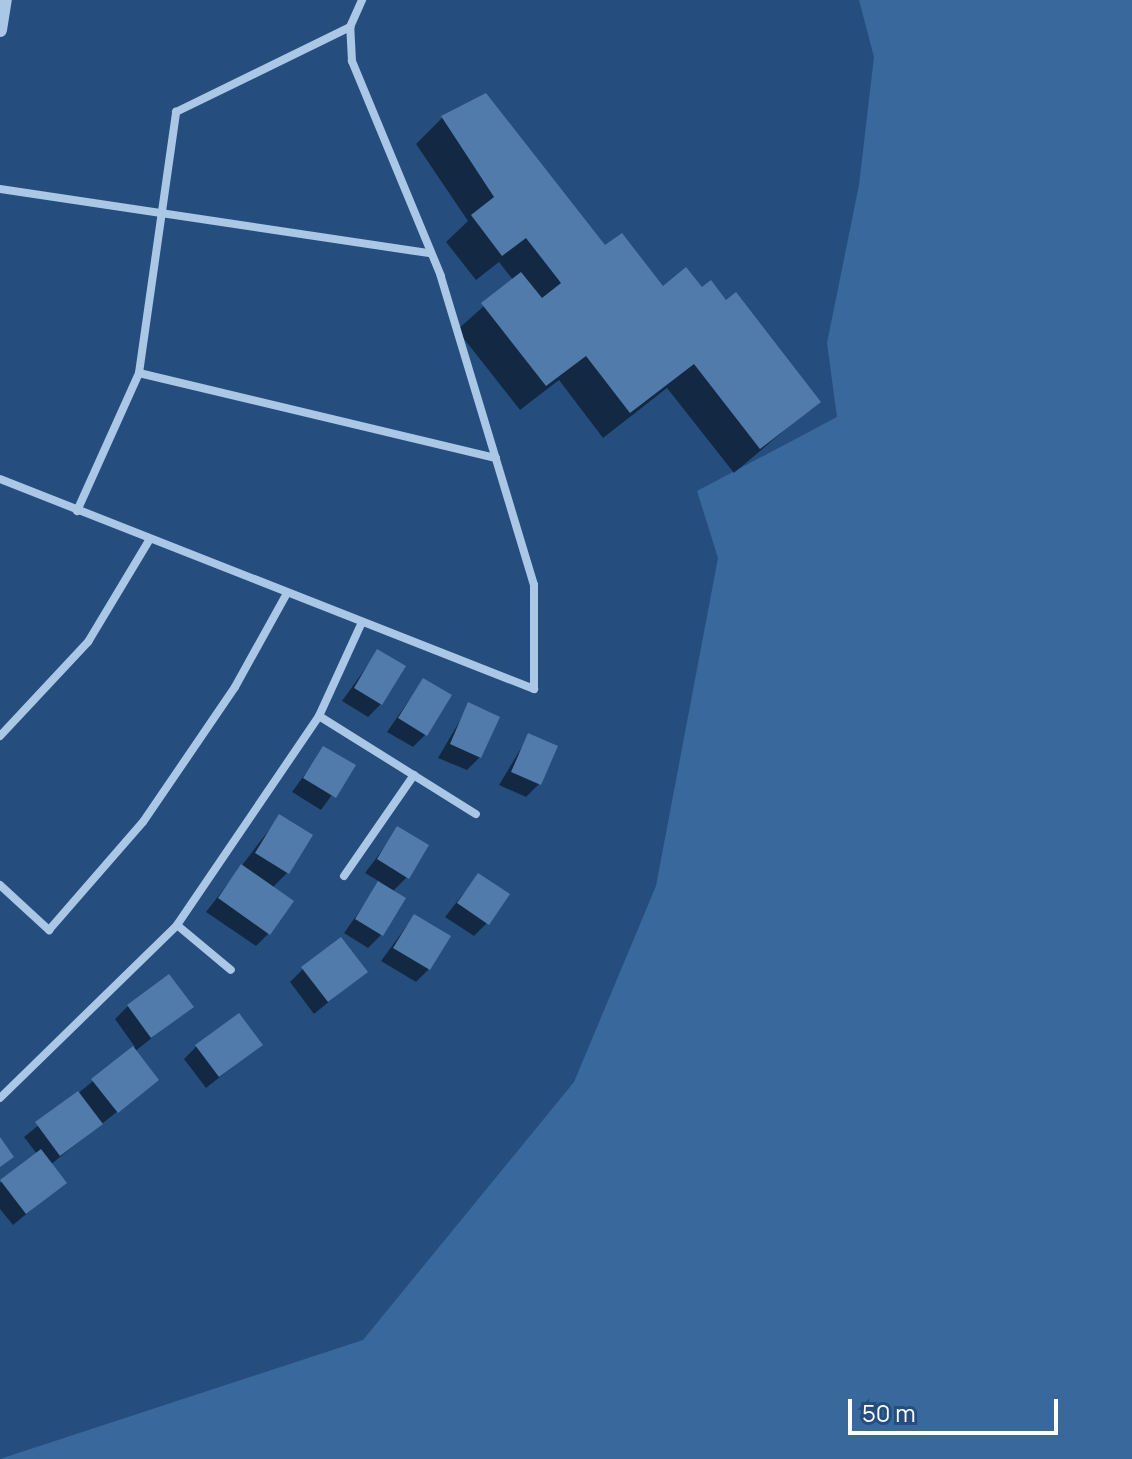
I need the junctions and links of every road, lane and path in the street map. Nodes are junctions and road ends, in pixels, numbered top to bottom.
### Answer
1 (5, 0) edge
2 (362, 0) edge
3 (350, 27) junction
4 (0, 30) edge
5 (0, 189) edge
6 (160, 208) junction
7 (429, 253) junction
8 (139, 373) junction
9 (496, 458) junction
10 (0, 479) edge
11 (77, 511) junction
12 (150, 539) junction
13 (287, 593) junction
14 (362, 622) junction
15 (319, 716) junction
16 (0, 736) edge
17 (414, 775) junction
18 (476, 814) dead end
19 (344, 876) dead end
20 (0, 885) edge
21 (177, 925) junction
22 (231, 970) dead end
23 (0, 1098) edge

1 - 4 street
2 - 3 street
3 - 6 street
3 - 7 street
5 - 6 street
6 - 7 street
6 - 8 street
7 - 9 street
8 - 9 street
8 - 11 street
9 - 14 street
10 - 11 street
11 - 12 street
12 - 13 street
12 - 16 street
13 - 14 street
13 - 20 street
14 - 15 street
15 - 17 street
15 - 21 street
17 - 18 street
17 - 19 street
21 - 22 street
21 - 23 street

